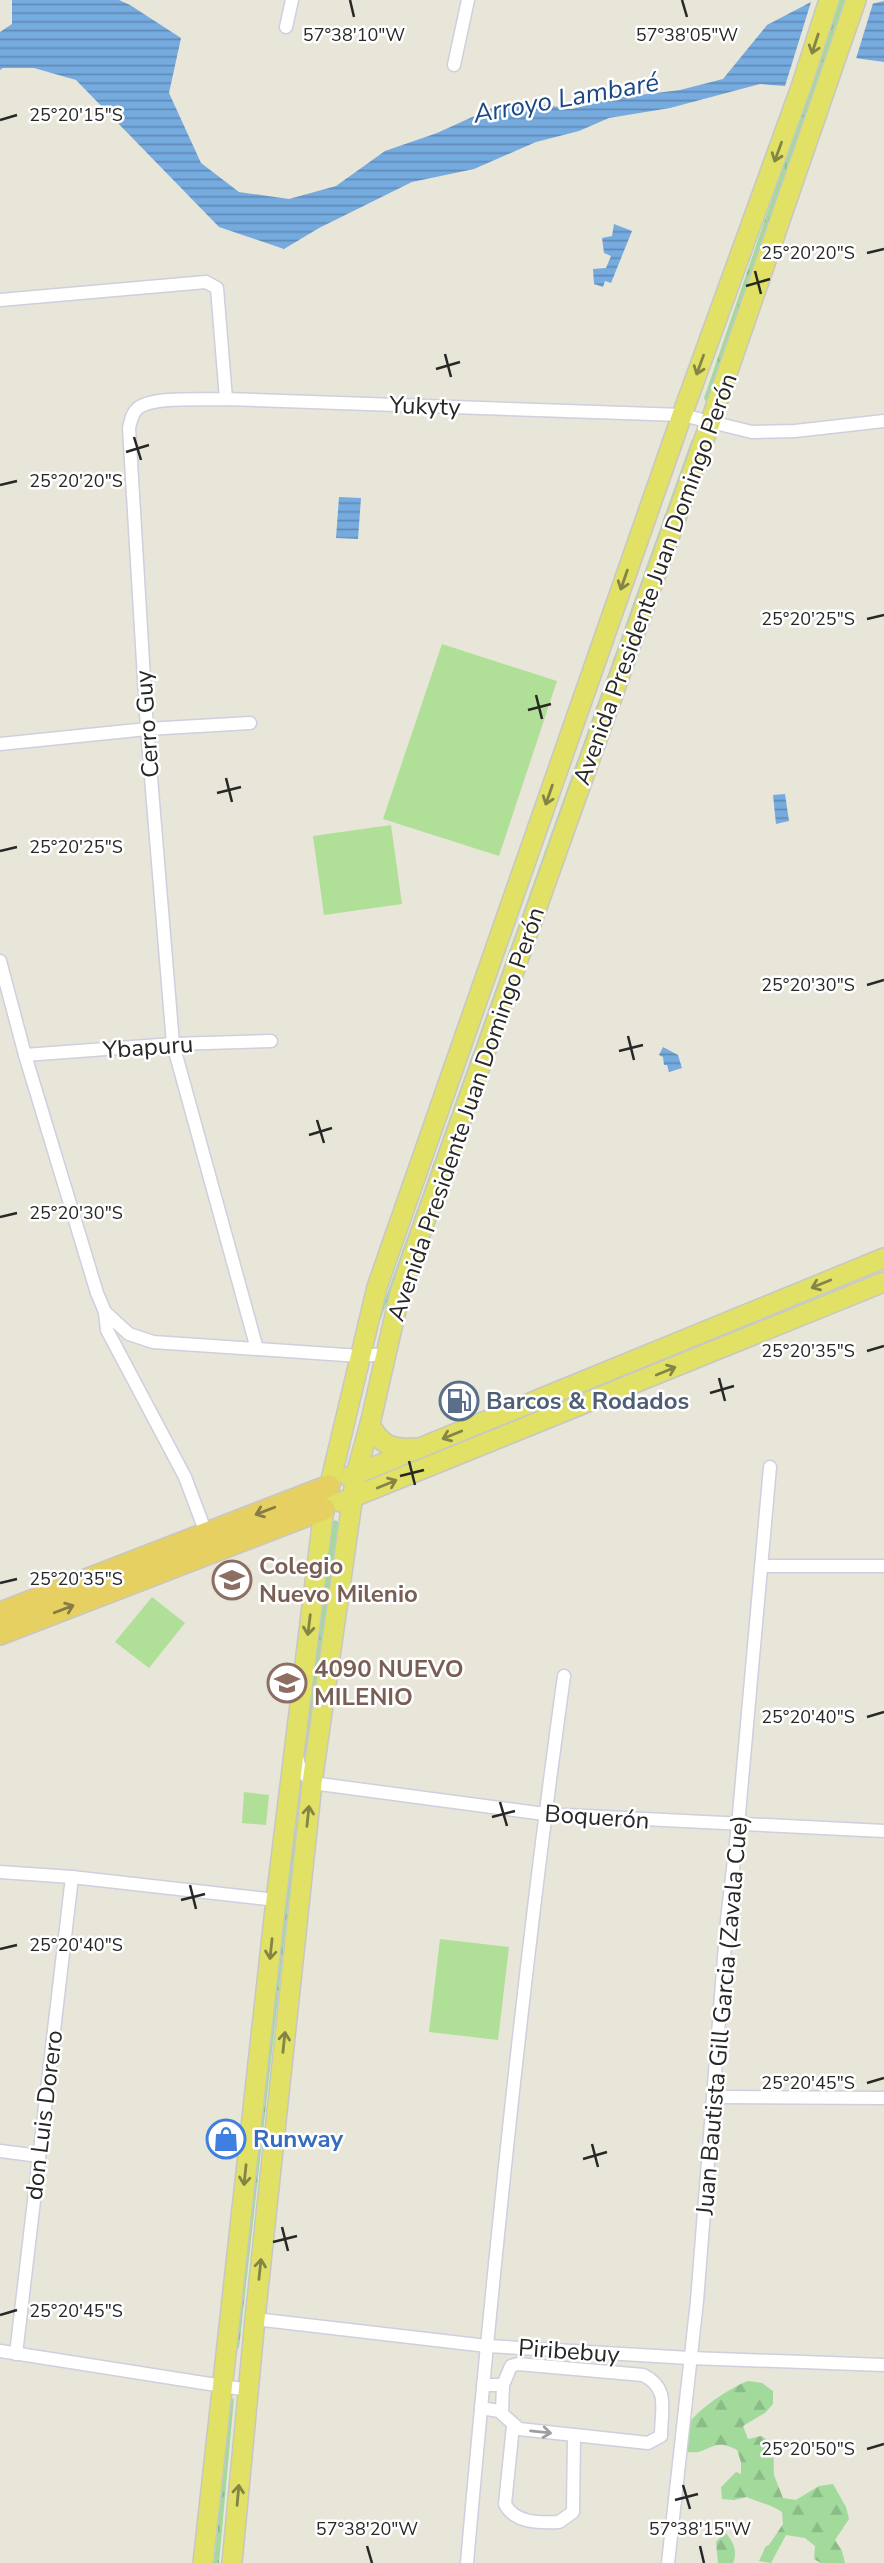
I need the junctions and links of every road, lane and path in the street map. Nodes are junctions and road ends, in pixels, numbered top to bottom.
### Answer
1 (292, 0) edge
2 (468, 0) edge
3 (829, 0) edge
4 (856, 0) edge
5 (286, 27) dead end
6 (454, 65) dead end
7 (0, 300) edge
8 (226, 399) junction
9 (139, 407) joint
10 (682, 415) junction
11 (884, 421) edge
12 (710, 423) junction
13 (250, 723) dead end
14 (147, 729) junction
15 (0, 744) edge
16 (0, 961) edge
17 (271, 1041) dead end
18 (173, 1044) junction
19 (25, 1055) junction
20 (427, 1146) junction
21 (447, 1157) junction
22 (884, 1258) edge
23 (884, 1282) edge
24 (105, 1311) junction
25 (257, 1349) junction
26 (386, 1354) junction
27 (360, 1356) junction
28 (370, 1424) junction
29 (422, 1447) junction
30 (770, 1467) dead end
31 (356, 1474) junction
32 (329, 1486) junction
33 (350, 1498) junction
34 (324, 1509) junction
35 (206, 1534) junction
36 (762, 1566) junction
37 (884, 1566) edge
38 (0, 1613) edge
39 (0, 1634) edge
40 (564, 1676) dead end
41 (294, 1746) junction
42 (312, 1783) junction
43 (545, 1814) junction
44 (738, 1825) junction
45 (884, 1831) edge
46 (0, 1872) edge
47 (72, 1877) junction
48 (276, 1900) junction
49 (714, 2097) junction
50 (884, 2098) edge
51 (0, 2151) edge
52 (39, 2156) junction
53 (255, 2319) junction
54 (487, 2346) junction
55 (0, 2351) edge
56 (16, 2354) junction
57 (691, 2358) junction
58 (884, 2365) edge
59 (483, 2385) junction
60 (503, 2385) junction
61 (221, 2387) junction
62 (248, 2390) junction
63 (481, 2408) junction
64 (502, 2413) junction
65 (513, 2426) junction
66 (574, 2435) junction
67 (203, 2563) edge
68 (232, 2563) edge
69 (467, 2563) edge
70 (668, 2563) edge

1 - 5 street
2 - 6 street
3 -> 10 main road, Avenida Presidente Juan Domingo Perón
4 - 12 main road, Avenida Presidente Juan Domingo Perón
7 - 8 street
8 - 9 street, Yukyty
8 - 10 street, Yukyty
9 - 14 street, Cerro Guy
10 - 12 street, Yukyty
10 -> 20 main road, Avenida Presidente Juan Domingo Perón
11 - 12 street, Yukyty
12 - 21 main road, Avenida Presidente Juan Domingo Perón
13 - 14 street
14 - 15 street
14 - 18 street, Cerro Guy
16 - 19 street
17 - 18 street, Ybapuru
18 - 19 street, Ybapuru
18 - 25 street, Cerro Guy
19 - 24 street
20 - 21 main road
20 - 27 main road, Avenida Presidente Juan Domingo Perón
21 - 26 main road, Avenida Presidente Juan Domingo Perón
22 -> 29 main road
33 -> 23 main road
24 - 25 street
24 - 35 street
25 - 27 street
26 - 27 street
26 - 28 main road, Avenida Presidente Juan Domingo Perón
27 - 32 main road, Avenida Presidente Juan Domingo Perón
28 - 29 main road
28 - 31 main road, Avenida Presidente Juan Domingo Perón
29 - 31 main road
30 - 36 street, Juan Bautista Gill Garcia (Zavala Cue)
31 - 32 main road
31 - 33 main road, Avenida Presidente Juan Domingo Perón
32 - 34 main road, Avenida Presidente Juan Domingo Perón
32 -> 35 highway
33 - 34 main road
33 - 42 main road, Avenida Presidente Juan Domingo Perón
39 -> 34 highway
34 -> 41 main road, Avenida Presidente Juan Domingo Perón
35 - 38 highway
36 - 37 street
36 - 44 street, Juan Bautista Gill Garcia (Zavala Cue)
40 - 43 street
41 - 42 street
41 - 48 main road, Avenida Presidente Juan Domingo Perón
42 - 43 street, Boquerón
53 -> 42 main road, Avenida Presidente Juan Domingo Perón
43 - 44 street, Boquerón
43 - 54 street
44 - 45 street, Boquerón
44 - 49 street, Juan Bautista Gill Garcia (Zavala Cue)
46 - 47 street
47 - 48 street
47 - 52 street, don Luis Dorero
48 -> 61 main road, Avenida Presidente Juan Domingo Perón
49 - 50 street
49 - 57 street, Juan Bautista Gill Garcia (Zavala Cue)
51 - 52 street
52 - 56 street, don Luis Dorero
53 - 54 street, Piribebuy
53 - 62 main road, Avenida Presidente Juan Domingo Perón
54 - 57 street, Piribebuy
54 - 59 street
55 - 56 street
56 - 61 street
57 - 58 street, Piribebuy
57 - 70 street, Juan Bautista Gill Garcia (Zavala Cue)
59 - 60 street
59 - 63 street
60 - 64 street
60 - 66 street
61 - 62 street
61 - 67 main road, Avenida Presidente Juan Domingo Perón
68 -> 62 main road, Avenida Presidente Juan Domingo Perón
63 - 64 street
63 - 69 street
64 - 65 street
65 -> 66 street
65 - 66 street

